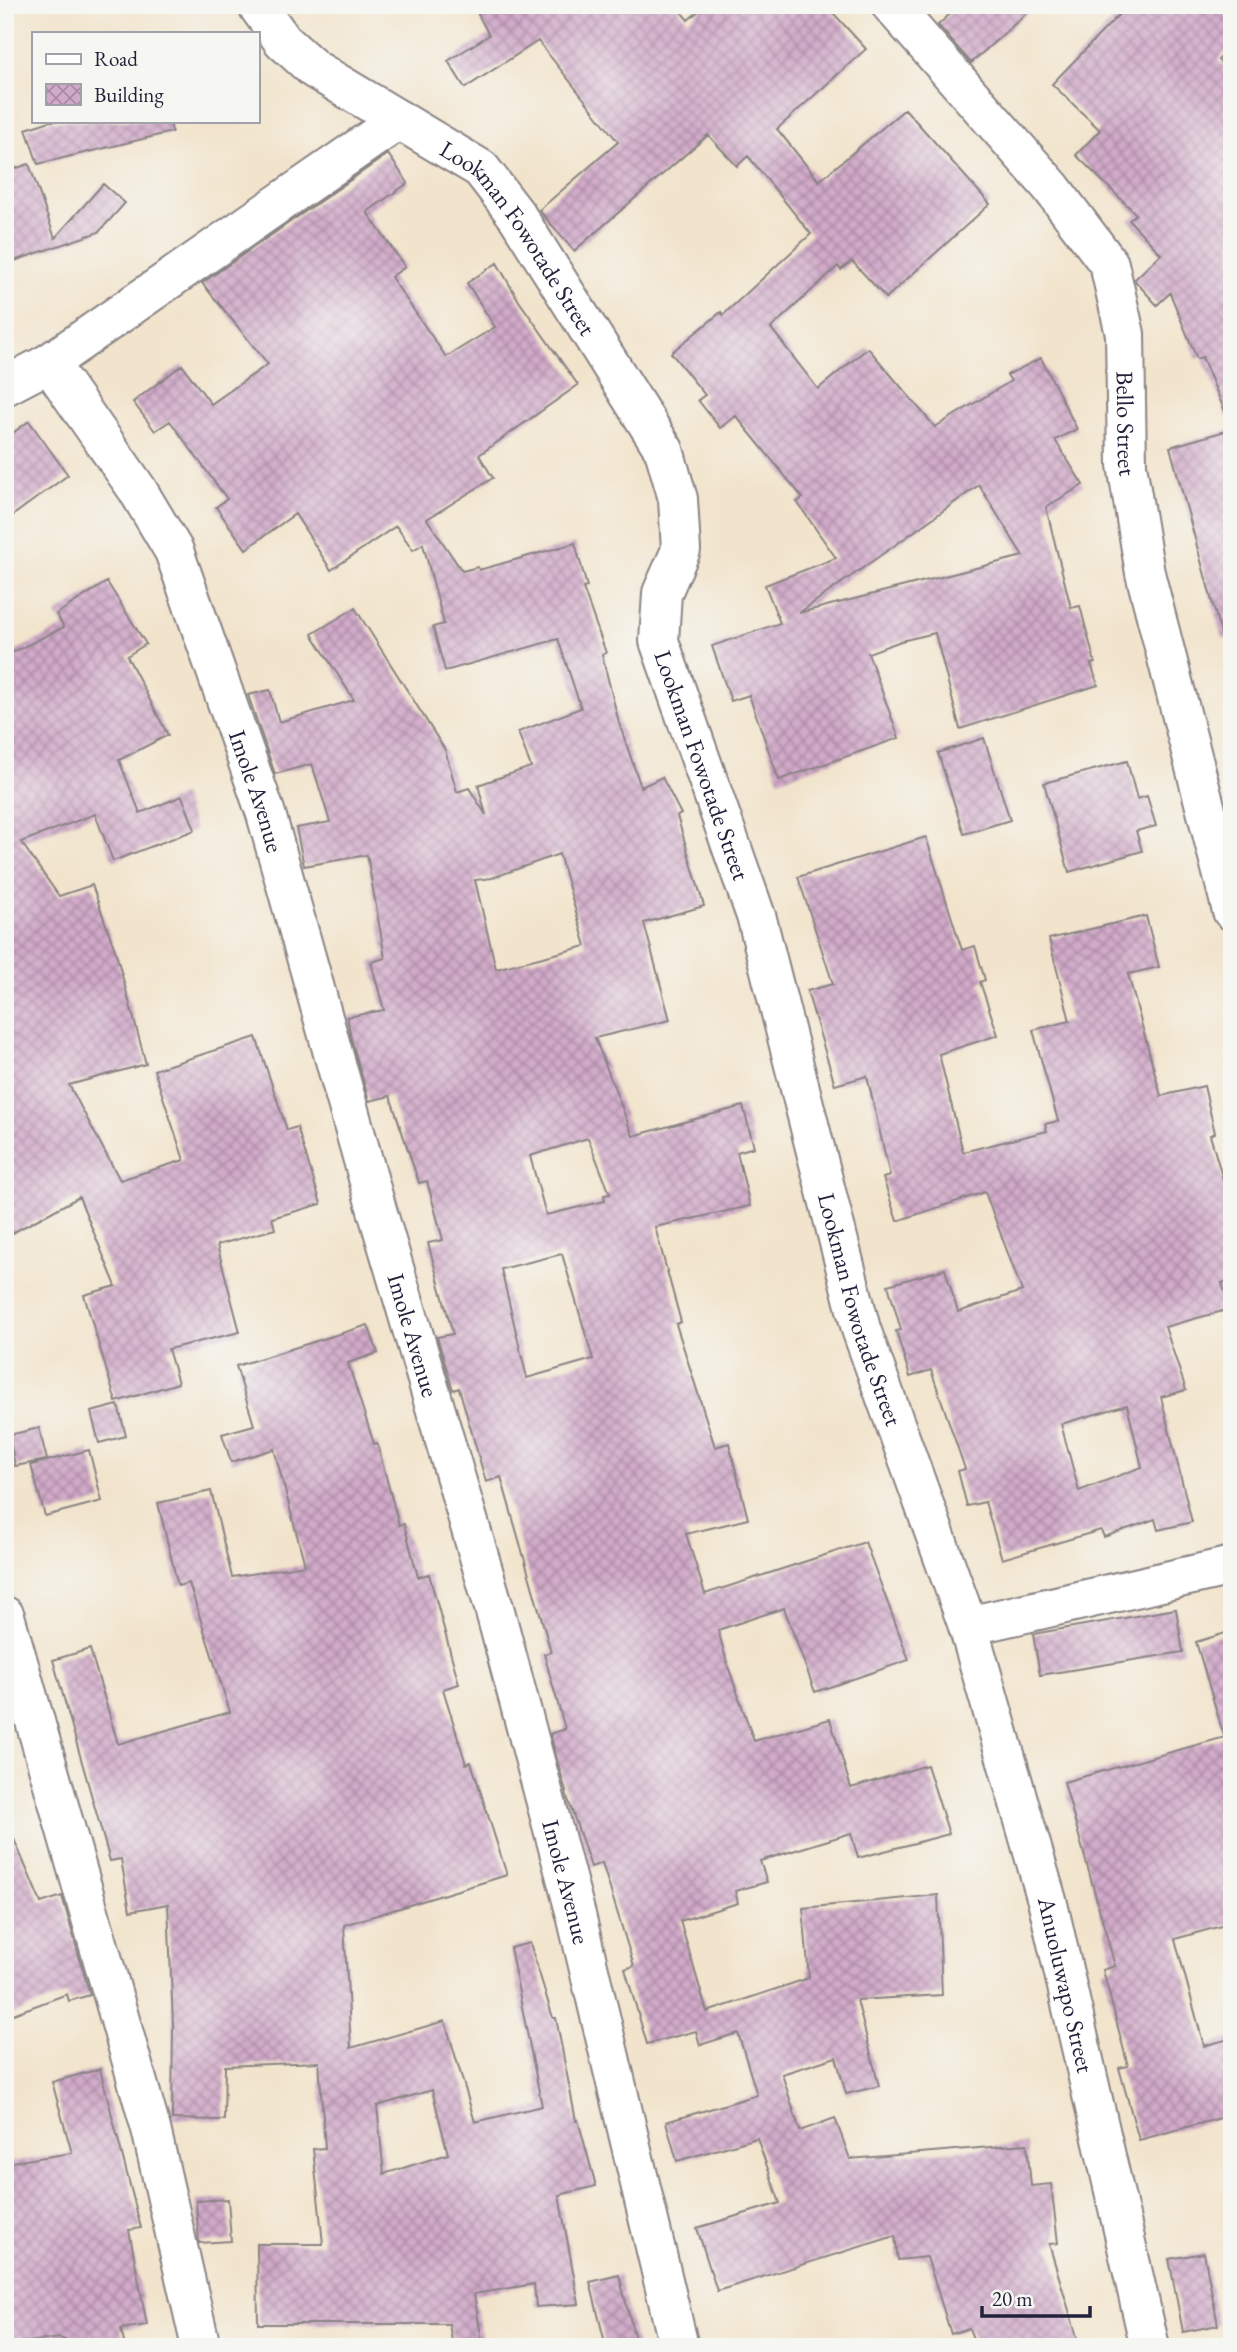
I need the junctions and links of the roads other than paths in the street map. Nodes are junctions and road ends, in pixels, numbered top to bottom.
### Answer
1 (257, 5) edge
2 (891, 5) edge
3 (399, 120) junction
4 (49, 363) junction
5 (5, 386) edge
6 (1232, 911) edge
7 (1232, 1566) edge
8 (5, 1616) edge
9 (968, 1626) junction
10 (201, 2347) edge
11 (679, 2347) edge
12 (1150, 2347) edge

1 - 3 street, Lookman Fowotade Street
2 - 6 street, Bello Street
3 - 4 street
3 - 9 street, Lookman Fowotade Street
4 - 5 street
4 - 11 street, Imole Avenue
7 - 9 street
8 - 10 street
9 - 12 street, Anuoluwapo Street

